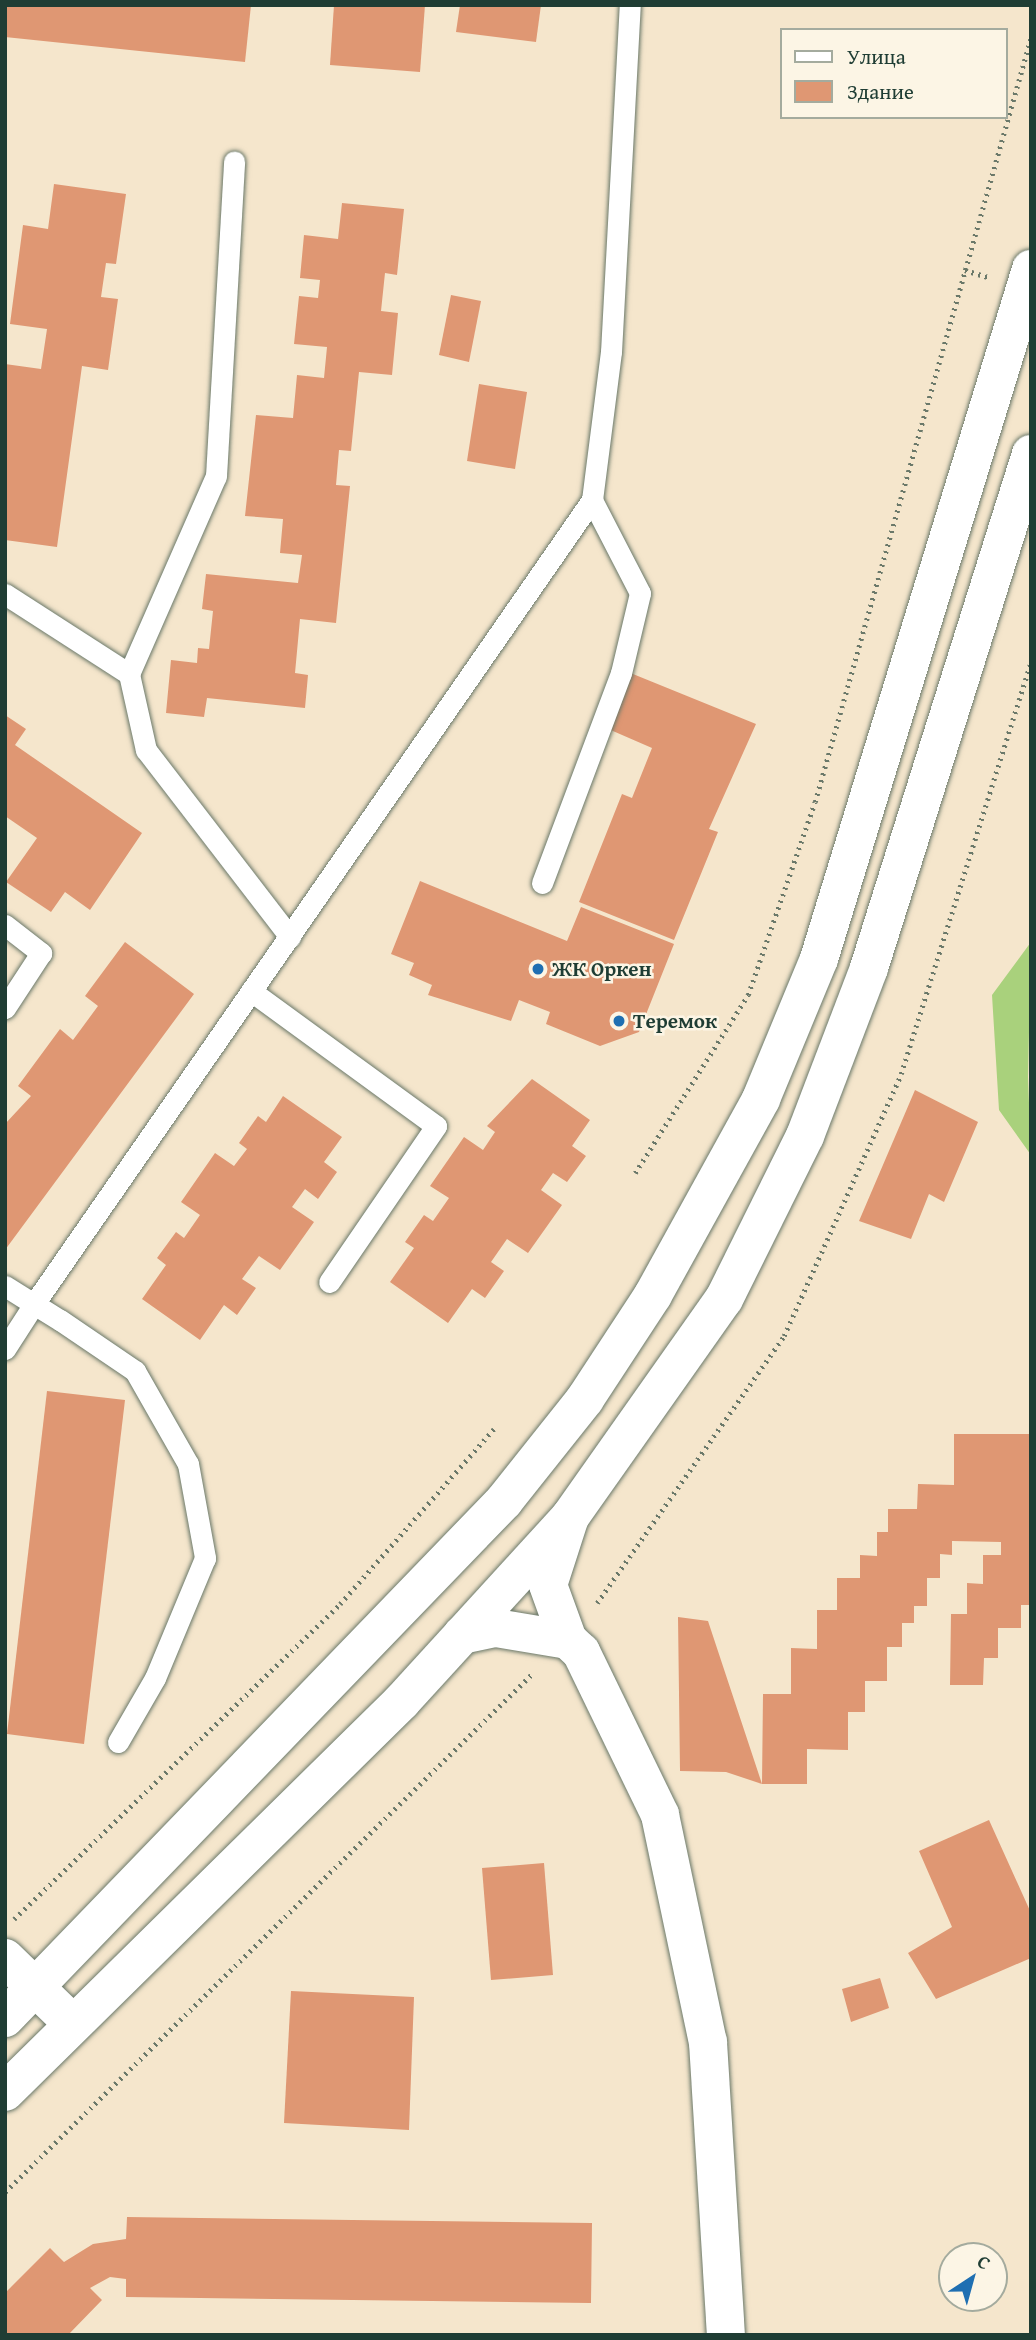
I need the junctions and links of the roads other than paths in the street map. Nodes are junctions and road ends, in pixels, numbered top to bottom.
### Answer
1 (630, 5) edge
2 (234, 162) dead end
3 (1031, 269) edge
4 (1031, 454) edge
5 (592, 500) junction
6 (5, 593) edge
7 (129, 674) junction
8 (542, 883) dead end
9 (5, 925) edge
10 (290, 937) junction
11 (251, 991) junction
12 (5, 1007) edge
13 (329, 1282) dead end
14 (5, 1286) edge
15 (34, 1304) junction
16 (5, 1349) edge
17 (569, 1517) junction
18 (462, 1635) junction
19 (568, 1640) junction
20 (118, 1742) dead end
21 (5, 1958) edge
22 (38, 1986) junction
23 (5, 2018) edge
24 (74, 2024) junction
25 (5, 2092) edge
26 (726, 2335) edge

1 - 5 lane
2 - 7 lane
3 - 22 street
4 - 17 street
5 - 8 lane
5 - 10 lane
6 - 7 lane
7 - 10 lane
9 - 12 lane
10 - 11 lane
11 - 13 lane
11 - 15 lane
14 - 15 lane
15 - 16 lane
15 - 20 lane
17 - 18 street
17 - 19 street
18 - 19 street
18 - 24 street
19 - 26 street
21 - 22 street
22 - 23 street
22 - 24 street
24 - 25 street

